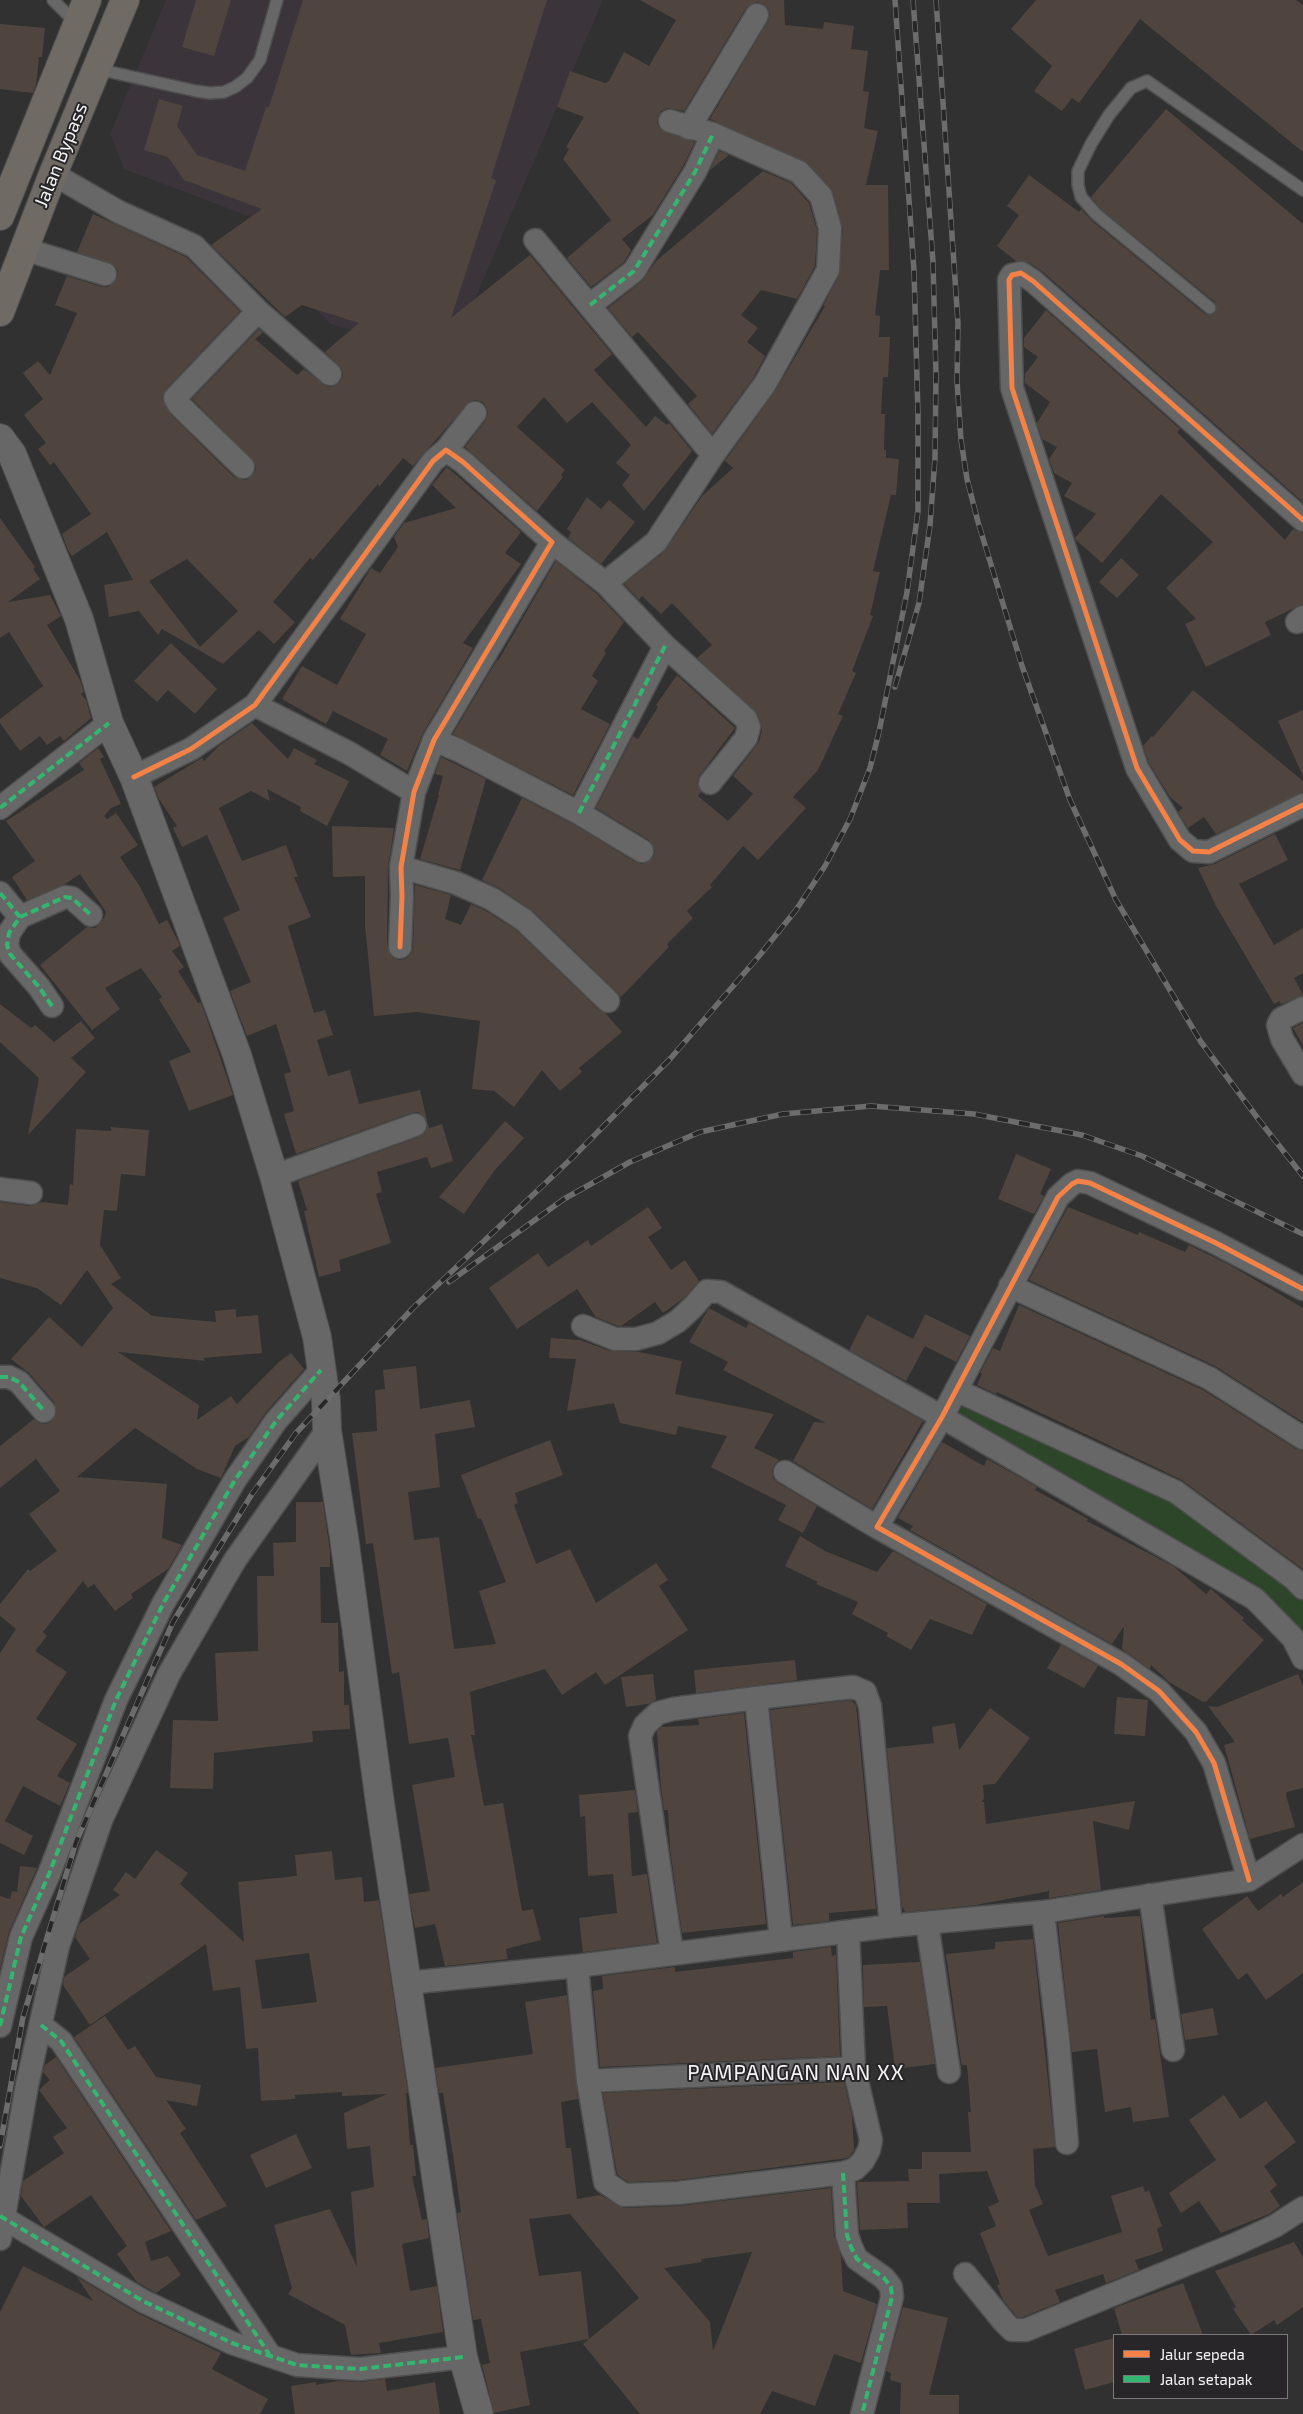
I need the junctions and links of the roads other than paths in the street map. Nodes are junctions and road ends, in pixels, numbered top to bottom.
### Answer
1 (53, 0) edge
2 (125, 0) edge
3 (277, 0) edge
4 (82, 12) edge
5 (757, 15) dead end
6 (96, 68) junction
7 (713, 134) junction
8 (53, 174) junction
9 (1303, 190) edge
10 (0, 216) edge
11 (535, 240) dead end
12 (24, 249) junction
13 (105, 274) dead end
14 (590, 305) junction
15 (1210, 308) dead end
16 (258, 311) junction
17 (0, 312) edge
18 (330, 374) dead end
19 (475, 413) dead end
20 (0, 438) edge
21 (446, 450) junction
22 (713, 455) junction
23 (243, 467) dead end
24 (1303, 520) edge
25 (552, 542) junction
26 (605, 583) junction
27 (665, 646) junction
28 (255, 705) junction
29 (109, 723) junction
30 (434, 740) junction
31 (134, 777) junction
32 (710, 783) dead end
33 (414, 792) junction
34 (1303, 805) edge
35 (0, 808) edge
36 (579, 813) junction
37 (642, 851) dead end
38 (401, 868) junction
39 (0, 893) edge
40 (91, 915) dead end
41 (20, 916) junction
42 (400, 947) dead end
43 (608, 1001) dead end
44 (52, 1006) dead end
45 (1303, 1008) edge
46 (1303, 1074) edge
47 (416, 1126) dead end
48 (274, 1176) junction
49 (0, 1189) edge
50 (31, 1193) dead end
51 (1010, 1286) junction
52 (1303, 1288) edge
53 (583, 1326) dead end
54 (322, 1370) junction
55 (0, 1377) edge
56 (956, 1390) junction
57 (44, 1410) dead end
58 (942, 1417) junction
59 (327, 1430) junction
60 (1303, 1438) edge
61 (785, 1472) dead end
62 (877, 1527) junction
63 (1300, 1577) edge
64 (1303, 1658) edge
65 (756, 1698) junction
66 (1303, 1846) edge
67 (1249, 1880) junction
68 (1150, 1895) junction
69 (1043, 1912) junction
70 (927, 1923) junction
71 (891, 1926) junction
72 (848, 1932) junction
73 (781, 1939) junction
74 (672, 1952) junction
75 (577, 1966) junction
76 (407, 1983) junction
77 (41, 2025) junction
78 (0, 2026) edge
79 (1174, 2050) dead end
80 (854, 2068) junction
81 (949, 2072) dead end
82 (588, 2081) junction
83 (1067, 2143) dead end
84 (843, 2173) junction
85 (1303, 2208) edge
86 (1, 2225) edge
87 (965, 2274) dead end
88 (269, 2354) junction
89 (463, 2357) junction
90 (480, 2414) edge
91 (862, 2414) edge

1 - 4 lane
2 - 6 highway, Jalan Bypass
3 - 6 lane
4 - 10 highway, Jalan Bypass
5 - 7 street
6 - 8 highway, Jalan Bypass
7 - 14 street
7 - 22 street
8 - 12 highway, Jalan Bypass
8 - 16 street
9 - 15 lane
11 - 14 street
12 - 13 street
12 - 17 highway, Jalan Bypass
14 - 22 street
16 - 18 street
16 - 23 street
19 - 21 street
20 - 29 main road
21 - 25 street
21 - 28 street
22 - 26 street
24 - 34 street
25 - 26 street
25 - 30 street
26 - 27 street
27 - 32 street
27 - 36 street
28 - 31 street
28 - 33 street
29 - 31 main road
29 - 35 street
30 - 33 street
30 - 36 street
31 - 48 main road
33 - 38 street
36 - 37 street
38 - 42 street
38 - 43 street
39 - 41 street
40 - 41 street
41 - 44 street
45 - 46 street
47 - 48 street
48 - 54 main road
49 - 50 street
51 - 52 street
51 - 56 street
51 - 60 street
53 - 58 street
54 - 59 main road
54 - 78 street
55 - 57 street
56 - 58 street
56 - 63 street
58 - 62 street
58 - 64 street
59 - 76 main road
59 - 77 street
61 - 62 street
62 - 67 street
65 - 71 street
65 - 73 street
65 - 74 street
66 - 67 street
67 - 68 street
68 - 69 street
68 - 79 street
69 - 70 street
69 - 83 street
70 - 71 street
70 - 81 street
71 - 72 street
72 - 73 street
72 - 80 street
73 - 74 street
74 - 75 street
75 - 76 street
75 - 82 street
76 - 89 main road
77 - 86 street
77 - 88 street
80 - 82 street
80 - 84 street
82 - 84 street
84 - 91 street
85 - 87 street
86 - 88 street
88 - 89 street
89 - 90 main road

